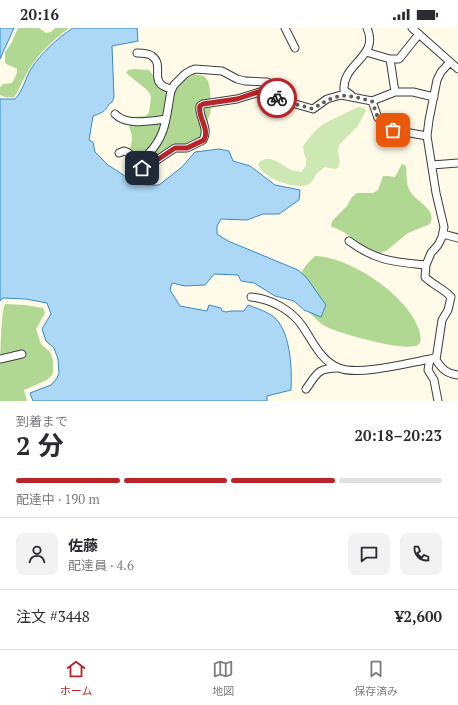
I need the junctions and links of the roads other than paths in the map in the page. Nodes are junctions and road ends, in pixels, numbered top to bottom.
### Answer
1 (285, 28) edge
2 (367, 28) edge
3 (412, 28) edge
4 (419, 34) junction
5 (295, 48) dead end
6 (137, 52) dead end
7 (366, 52) junction
8 (390, 59) junction
9 (450, 62) junction
10 (458, 69) edge
11 (172, 89) junction
12 (396, 92) junction
13 (355, 97) junction
14 (434, 97) junction
15 (372, 101) junction
16 (304, 106) junction
17 (115, 114) dead end
18 (166, 119) junction
19 (427, 136) junction
20 (119, 153) dead end
21 (458, 163) edge
22 (432, 165) junction
23 (142, 168) dead end
24 (443, 234) junction
25 (458, 238) edge
26 (349, 241) dead end
27 (426, 265) junction
28 (455, 296) edge
29 (252, 297) dead end
30 (22, 354) dead end
31 (433, 358) junction
32 (0, 359) edge
33 (338, 368) junction
34 (458, 375) edge
35 (306, 389) dead end
36 (438, 401) edge

1 - 5 street
2 - 7 street
3 - 4 street
4 - 8 street
4 - 9 street
6 - 11 street
7 - 8 street
7 - 13 street
8 - 12 street
9 - 10 street
9 - 14 street
11 - 16 street
11 - 18 street
12 - 14 street
12 - 15 street
13 - 15 street
13 - 16 street
14 - 19 street
15 - 19 street
16 - 23 street
17 - 18 street
18 - 20 street
19 - 22 street
21 - 22 street
22 - 24 street
24 - 25 street
24 - 27 street
26 - 27 street
27 - 28 street
28 - 31 street
29 - 33 street
30 - 32 street
31 - 33 street
31 - 34 street
31 - 36 street
33 - 35 street

